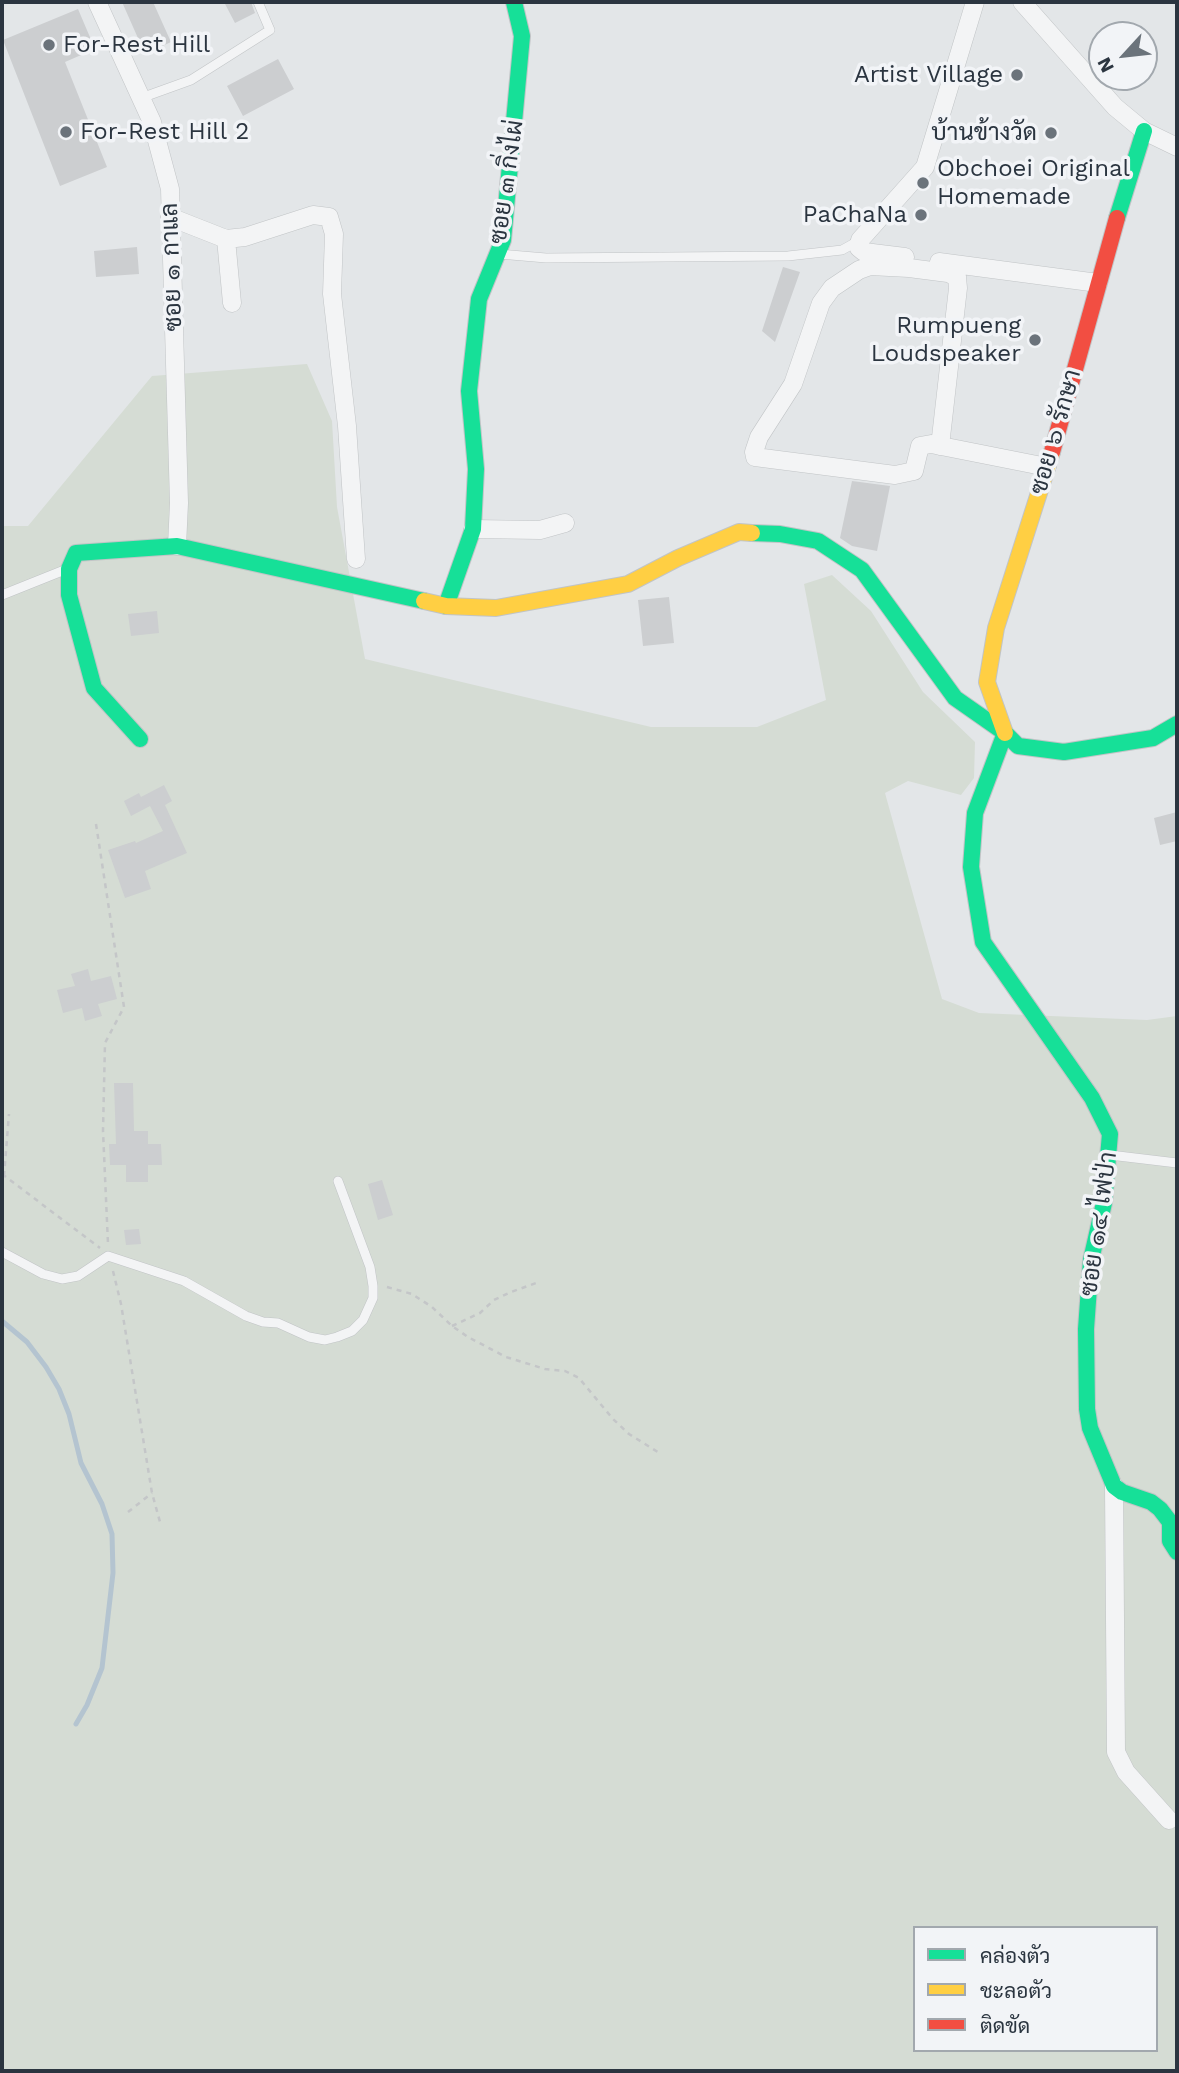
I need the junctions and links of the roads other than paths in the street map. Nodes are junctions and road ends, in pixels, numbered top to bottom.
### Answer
1 (97, 2) edge
2 (258, 2) edge
3 (514, 2) edge
4 (975, 2) edge
5 (1023, 2) edge
6 (141, 98) junction
7 (1144, 131) junction
8 (1177, 147) edge
9 (170, 217) junction
10 (226, 239) junction
11 (860, 240) junction
12 (497, 254) junction
13 (1098, 283) junction
14 (232, 303) dead end
15 (940, 446) junction
16 (1046, 467) junction
17 (565, 523) dead end
18 (473, 529) junction
19 (177, 546) junction
20 (356, 559) dead end
21 (69, 569) junction
22 (2, 595) edge
23 (446, 606) junction
24 (1177, 724) edge
25 (1005, 733) junction
26 (140, 739) dead end
27 (1108, 1155) junction
28 (1177, 1163) edge
29 (338, 1181) dead end
30 (2, 1252) edge
31 (1114, 1486) junction
32 (1175, 1543) edge
33 (1169, 1820) dead end

1 - 6 street, ซอย ๑ กาแล
2 - 6 lane
3 - 12 street, ซอย ๓ กิ่งไผ่
4 - 11 street
5 - 7 street
6 - 9 street, ซอย ๑ กาแล
7 - 8 street
7 - 13 street, ซอย ๖ รักษา
9 - 10 street
9 - 19 street, ซอย ๑ กาแล
10 - 14 street
10 - 20 street
11 - 12 lane
11 - 13 street
12 - 18 street, ซอย ๓ กิ่งไผ่
13 - 16 street, ซอย ๖ รักษา
15 - 15 street
15 - 16 street
16 - 25 street, ซอย ๖ รักษา
17 - 18 street
18 - 23 street, ซอย ๓ กิ่งไผ่
19 - 21 street
19 - 23 street
21 - 22 lane
21 - 26 street
23 - 25 street
24 - 25 street
25 - 27 street, ซอย ๑๔ ไฟป่า
27 - 28 lane
27 - 31 street, ซอย ๑๔ ไฟป่า
29 - 30 lane
31 - 32 street
31 - 33 street

